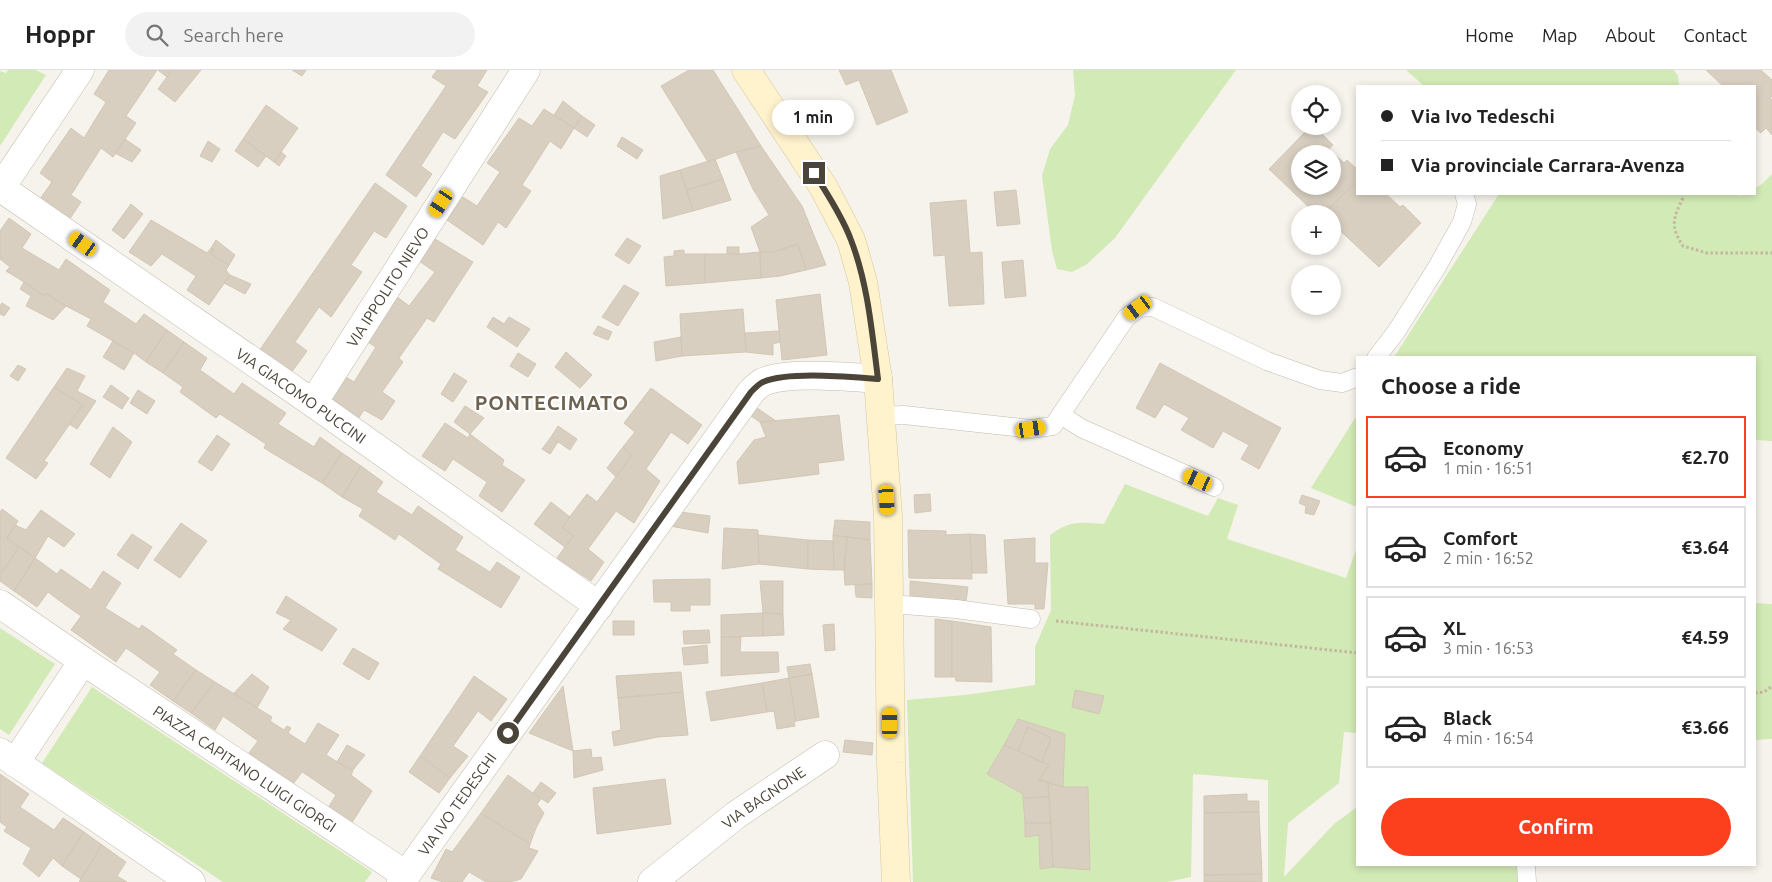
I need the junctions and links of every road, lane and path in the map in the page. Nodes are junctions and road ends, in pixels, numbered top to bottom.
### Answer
1 (80, 70) edge
2 (526, 70) edge
3 (746, 70) edge
4 (1, 188) edge
5 (1464, 195) edge
6 (1683, 198) dead end
7 (1772, 253) edge
8 (1378, 356) edge
9 (1356, 378) edge
10 (878, 379) junction
11 (314, 403) junction
12 (1061, 415) junction
13 (881, 416) junction
14 (1214, 487) dead end
15 (0, 604) edge
16 (890, 604) junction
17 (599, 606) junction
18 (1031, 619) joint
19 (1356, 653) edge
20 (82, 661) junction
21 (1772, 686) edge
22 (1756, 693) edge
23 (825, 754) dead end
24 (8, 757) edge
25 (1526, 866) edge
26 (404, 879) edge
27 (191, 882) edge
28 (652, 882) edge
29 (896, 882) edge
30 (1527, 882) edge

1 - 4 street
2 - 11 street, VIA IPPOLITO NIEVO
3 - 10 main road
4 - 11 street, VIA GIACOMO PUCCINI
5 - 8 lane
6 - 7 path
9 - 12 lane
10 - 13 main road
10 - 17 street, VIA IVO TEDESCHI
11 - 17 street, VIA GIACOMO PUCCINI
12 - 13 lane
12 - 14 lane
13 - 16 main road
15 - 20 street, PIAZZA CAPITANO LUIGI GIORGI
16 - 18 lane
16 - 29 main road
17 - 26 street, VIA IVO TEDESCHI
18 - 19 path
20 - 24 street
20 - 26 street, PIAZZA CAPITANO LUIGI GIORGI
21 - 22 path
23 - 28 street, VIA BAGNONE
24 - 27 street
25 - 30 lane

